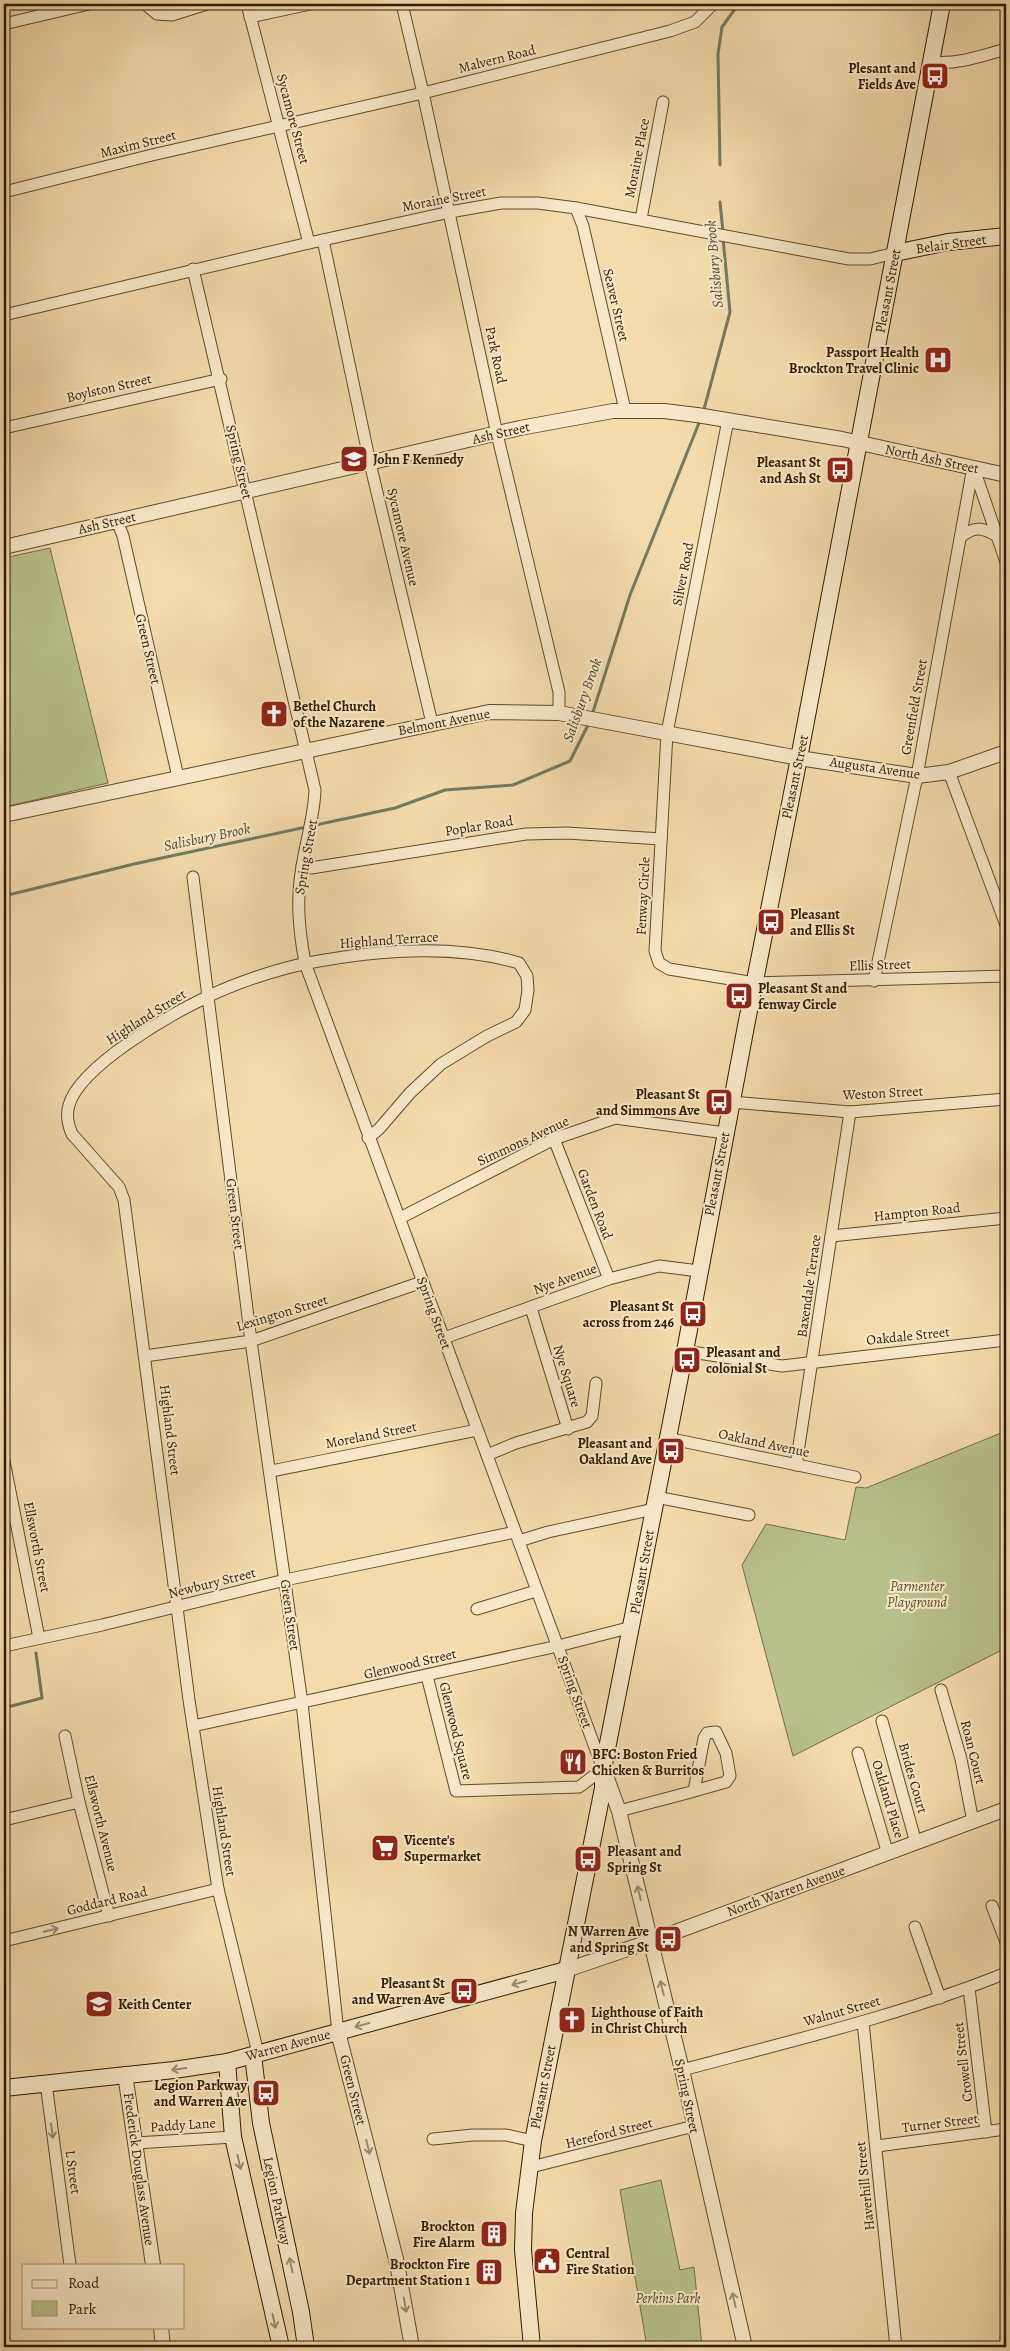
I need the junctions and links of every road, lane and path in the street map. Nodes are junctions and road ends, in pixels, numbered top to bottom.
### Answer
1 (89, 4) edge
2 (145, 4) edge
3 (207, 4) edge
4 (247, 4) edge
5 (310, 4) edge
6 (402, 4) edge
7 (713, 4) edge
8 (942, 4) edge
9 (250, 17) junction
10 (4, 24) edge
11 (1006, 49) edge
12 (931, 62) junction
13 (424, 94) junction
14 (663, 102) dead end
15 (280, 127) junction
16 (4, 192) edge
17 (576, 208) junction
18 (450, 212) junction
19 (641, 219) junction
20 (1006, 236) edge
21 (322, 240) junction
22 (309, 243) junction
23 (895, 252) junction
24 (194, 270) junction
25 (4, 315) edge
26 (220, 379) junction
27 (625, 410) junction
28 (728, 420) junction
29 (4, 428) edge
30 (498, 434) junction
31 (857, 444) junction
32 (370, 463) junction
33 (973, 467) junction
34 (1006, 474) edge
35 (246, 493) junction
36 (117, 521) junction
37 (997, 536) junction
38 (960, 538) junction
39 (4, 547) edge
40 (1006, 562) edge
41 (559, 713) junction
42 (432, 723) junction
43 (667, 733) junction
44 (306, 751) junction
45 (1006, 752) edge
46 (799, 758) junction
47 (949, 772) junction
48 (917, 776) junction
49 (178, 777) junction
50 (4, 815) edge
51 (662, 839) junction
52 (302, 866) junction
53 (193, 877) dead end
54 (1006, 925) edge
55 (305, 964) junction
56 (1006, 976) edge
57 (874, 981) junction
58 (755, 983) junction
59 (208, 996) junction
60 (1006, 1099) edge
61 (731, 1102) junction
62 (850, 1112) junction
63 (725, 1133) junction
64 (368, 1138) junction
65 (554, 1139) junction
66 (400, 1218) junction
67 (1006, 1218) edge
68 (831, 1236) junction
69 (699, 1271) junction
70 (609, 1279) junction
71 (422, 1282) junction
72 (531, 1308) junction
73 (444, 1338) junction
74 (1006, 1340) edge
75 (251, 1341) junction
76 (685, 1351) junction
77 (146, 1356) junction
78 (813, 1361) junction
79 (596, 1382) dead end
80 (568, 1429) junction
81 (477, 1430) junction
82 (667, 1438) junction
83 (487, 1455) junction
84 (4, 1461) edge
85 (796, 1465) junction
86 (270, 1471) junction
87 (856, 1477) dead end
88 (655, 1503) junction
89 (748, 1515) dead end
90 (16, 1516) junction
91 (4, 1518) edge
92 (517, 1537) junction
93 (285, 1580) junction
94 (536, 1591) junction
95 (178, 1607) junction
96 (477, 1609) dead end
97 (632, 1627) junction
98 (39, 1638) junction
99 (4, 1646) edge
100 (558, 1646) junction
101 (427, 1676) junction
102 (941, 1690) dead end
103 (302, 1703) junction
104 (882, 1721) dead end
105 (193, 1726) junction
106 (65, 1736) dead end
107 (858, 1753) dead end
108 (603, 1769) junction
109 (694, 1791) junction
110 (78, 1802) junction
111 (1006, 1810) edge
112 (619, 1811) junction
113 (4, 1820) edge
114 (973, 1822) junction
115 (916, 1843) junction
116 (888, 1854) junction
117 (218, 1889) junction
118 (992, 1906) dead end
119 (109, 1916) junction
120 (915, 1927) dead end
121 (651, 1941) junction
122 (4, 1942) edge
123 (1006, 1942) edge
124 (566, 1970) junction
125 (1006, 1973) edge
126 (969, 1988) junction
127 (940, 1998) junction
128 (863, 2022) junction
129 (338, 2032) junction
130 (256, 2054) junction
131 (227, 2062) junction
132 (682, 2070) junction
133 (125, 2074) junction
134 (46, 2083) junction
135 (4, 2088) edge
136 (261, 2124) junction
137 (694, 2126) junction
138 (1006, 2129) edge
139 (233, 2132) junction
140 (986, 2132) junction
141 (433, 2139) dead end
142 (533, 2141) junction
143 (136, 2143) junction
144 (877, 2146) junction
145 (531, 2167) junction
146 (70, 2264) edge
147 (153, 2264) edge
148 (161, 2328) edge
149 (163, 2347) edge
150 (281, 2347) edge
151 (306, 2347) edge
152 (412, 2347) edge
153 (532, 2347) edge
154 (745, 2347) edge
155 (896, 2347) edge

1 - 10 street
2 - 3 street
4 - 9 street, Sycamore Street
5 - 9 street
6 - 13 street, Park Road
7 - 13 street, Malvern Road
8 - 12 main road, Pleasant Street
9 - 15 street, Sycamore Street
11 - 12 street
12 - 23 main road, Pleasant Street
13 - 15 street, Malvern Road
13 - 18 street, Park Road
14 - 19 street, Moraine Place
15 - 16 street, Maxim Street
15 - 22 street, Sycamore Street
17 - 18 street, Moraine Street
17 - 19 street, Moraine Street
17 - 27 street, Seaver Street
18 - 21 street, Moraine Street
18 - 30 street, Park Road
19 - 23 street, Moraine Street
20 - 23 main road, Belair Street
21 - 22 street, Moraine Street
21 - 32 street, Sycamore Avenue
22 - 24 street, Moraine Street
23 - 31 main road, Pleasant Street
24 - 25 street, Moraine Street
24 - 26 street, Spring Street
26 - 29 street, Boylston Street
26 - 35 street, Spring Street
27 - 28 street, Ash Street
27 - 30 street, Ash Street
28 - 31 street, Ash Street
28 - 43 street, Silver Road
30 - 32 street, Ash Street
30 - 41 street, Park Road
31 - 33 street, North Ash Street
31 - 46 main road, Pleasant Street
32 - 35 street, Ash Street
32 - 42 street, Sycamore Avenue
33 - 34 street, North Ash Street
33 - 37 street
33 - 38 street, Greenfield Street
35 - 36 street, Ash Street
35 - 44 street, Spring Street
36 - 39 street, Ash Street
36 - 49 street, Green Street
37 - 38 street
37 - 40 street
38 - 48 street, Greenfield Street
41 - 42 street, Belmont Avenue
41 - 43 street, Belmont Avenue
42 - 44 street, Belmont Avenue
43 - 46 street, Belmont Avenue
43 - 51 street, Fenway Circle
44 - 49 street, Belmont Avenue
44 - 52 street, Spring Street
45 - 47 street, Augusta Avenue
46 - 48 street, Augusta Avenue
46 - 58 main road, Pleasant Street
47 - 48 street, Augusta Avenue
47 - 54 street
48 - 57 street, Greenfield Street
49 - 50 street, Belmont Avenue
51 - 52 street, Poplar Road
51 - 58 street, Fenway Circle
52 - 55 street, Spring Street
53 - 59 street, Green Street
55 - 59 street, Highland Street
55 - 64 street, Spring Street
55 - 64 street, Highland Terrace
56 - 57 street, Ellis Street
57 - 58 street, Ellis Street
58 - 61 main road, Pleasant Street
59 - 75 street, Green Street
59 - 77 street, Highland Street
60 - 62 street, Weston Street
61 - 62 street, Weston Street
61 - 63 main road, Pleasant Street
62 - 68 street, Baxendale Terrace
63 - 65 street, Simmons Avenue
63 - 69 main road, Pleasant Street
64 - 66 street, Spring Street
65 - 66 street, Simmons Avenue
65 - 70 street, Garden Road
66 - 71 street, Spring Street
67 - 68 street, Hampton Road
68 - 78 street, Baxendale Terrace
69 - 70 street, Nye Avenue
69 - 76 main road, Pleasant Street
70 - 72 street, Nye Avenue
71 - 73 street, Spring Street
71 - 75 street, Lexington Street
72 - 73 street, Nye Avenue
72 - 80 street, Nye Square
73 - 81 street, Spring Street
74 - 78 street, Oakdale Street
75 - 77 street, Lexington Street
75 - 86 street, Green Street
76 - 78 street, Oakdale Street
76 - 82 main road, Pleasant Street
77 - 95 street, Highland Street
78 - 85 street, Baxendale Terrace
79 - 80 street
80 - 83 street, Nye Square
81 - 83 street, Spring Street
81 - 86 street, Moreland Street
82 - 85 street, Oakland Avenue
82 - 88 main road, Pleasant Street
83 - 92 street, Spring Street
84 - 90 street, Ellsworth Street
85 - 87 street, Oakland Avenue
86 - 93 street, Green Street
88 - 89 street
88 - 92 street, Newbury Street
88 - 97 main road, Pleasant Street
90 - 91 street
90 - 98 street, Ellsworth Street
92 - 93 street, Newbury Street
92 - 94 street, Spring Street
93 - 95 street, Newbury Street
93 - 103 street, Green Street
94 - 96 street
94 - 100 street, Spring Street
95 - 98 street, Newbury Street
95 - 105 street, Highland Street
97 - 100 street, Glenwood Street
97 - 108 main road, Pleasant Street
98 - 99 street, Newbury Street
100 - 101 street, Glenwood Street
100 - 108 street, Spring Street
101 - 103 street, Glenwood Street
101 - 108 street, Glenwood Square
102 - 114 street, Roan Court
103 - 105 street, Glenwood Street
103 - 129 street, Green Street
104 - 115 street, Brides Court
105 - 117 street, Highland Street
106 - 110 street, Ellsworth Avenue
107 - 116 street, Oakland Place
108 - 112 street, Spring Street
108 - 124 main road, Pleasant Street
109 - 109 street
109 - 112 street
110 - 113 street
110 - 119 street, Ellsworth Avenue
111 - 114 street, North Warren Avenue
121 -> 112 street, Spring Street
114 - 115 street, North Warren Avenue
115 - 116 street, North Warren Avenue
116 - 121 street, North Warren Avenue
117 - 119 street, Goddard Road
117 - 130 street, Highland Street
118 - 123 street
122 -> 119 street, Goddard Road
120 - 127 street
121 - 124 street, North Warren Avenue
132 -> 121 street, Spring Street
124 -> 129 main road, Warren Avenue
124 - 142 main road, Pleasant Street
125 - 126 street, Walnut Street
126 - 127 street, Walnut Street
126 - 140 street, Crowell Street
127 - 128 street, Walnut Street
128 - 132 street, Walnut Street
128 - 144 street, Haverhill Street
129 - 130 main road, Warren Avenue
129 -> 152 street, Green Street
130 - 131 main road, Warren Avenue
130 - 136 main road, Legion Parkway
131 -> 133 main road, Warren Avenue
131 - 139 main road, Legion Parkway
132 - 137 street, Spring Street
133 - 134 main road, Warren Avenue
133 - 143 street, Frederick Douglass Avenue
134 - 135 main road, Warren Avenue
134 -> 146 street, L Street
136 - 139 main road
151 -> 136 main road, Legion Parkway
137 - 145 street, Hereford Street
154 -> 137 street, Spring Street
138 - 140 street, Turner Street
139 - 143 street, Paddy Lane
139 -> 150 main road, Legion Parkway
140 - 144 street, Turner Street
141 - 142 street
142 - 145 main road, Pleasant Street
143 - 147 street, Frederick Douglass Avenue
144 - 155 street, Haverhill Street
145 - 153 main road, Pleasant Street
148 - 149 street

